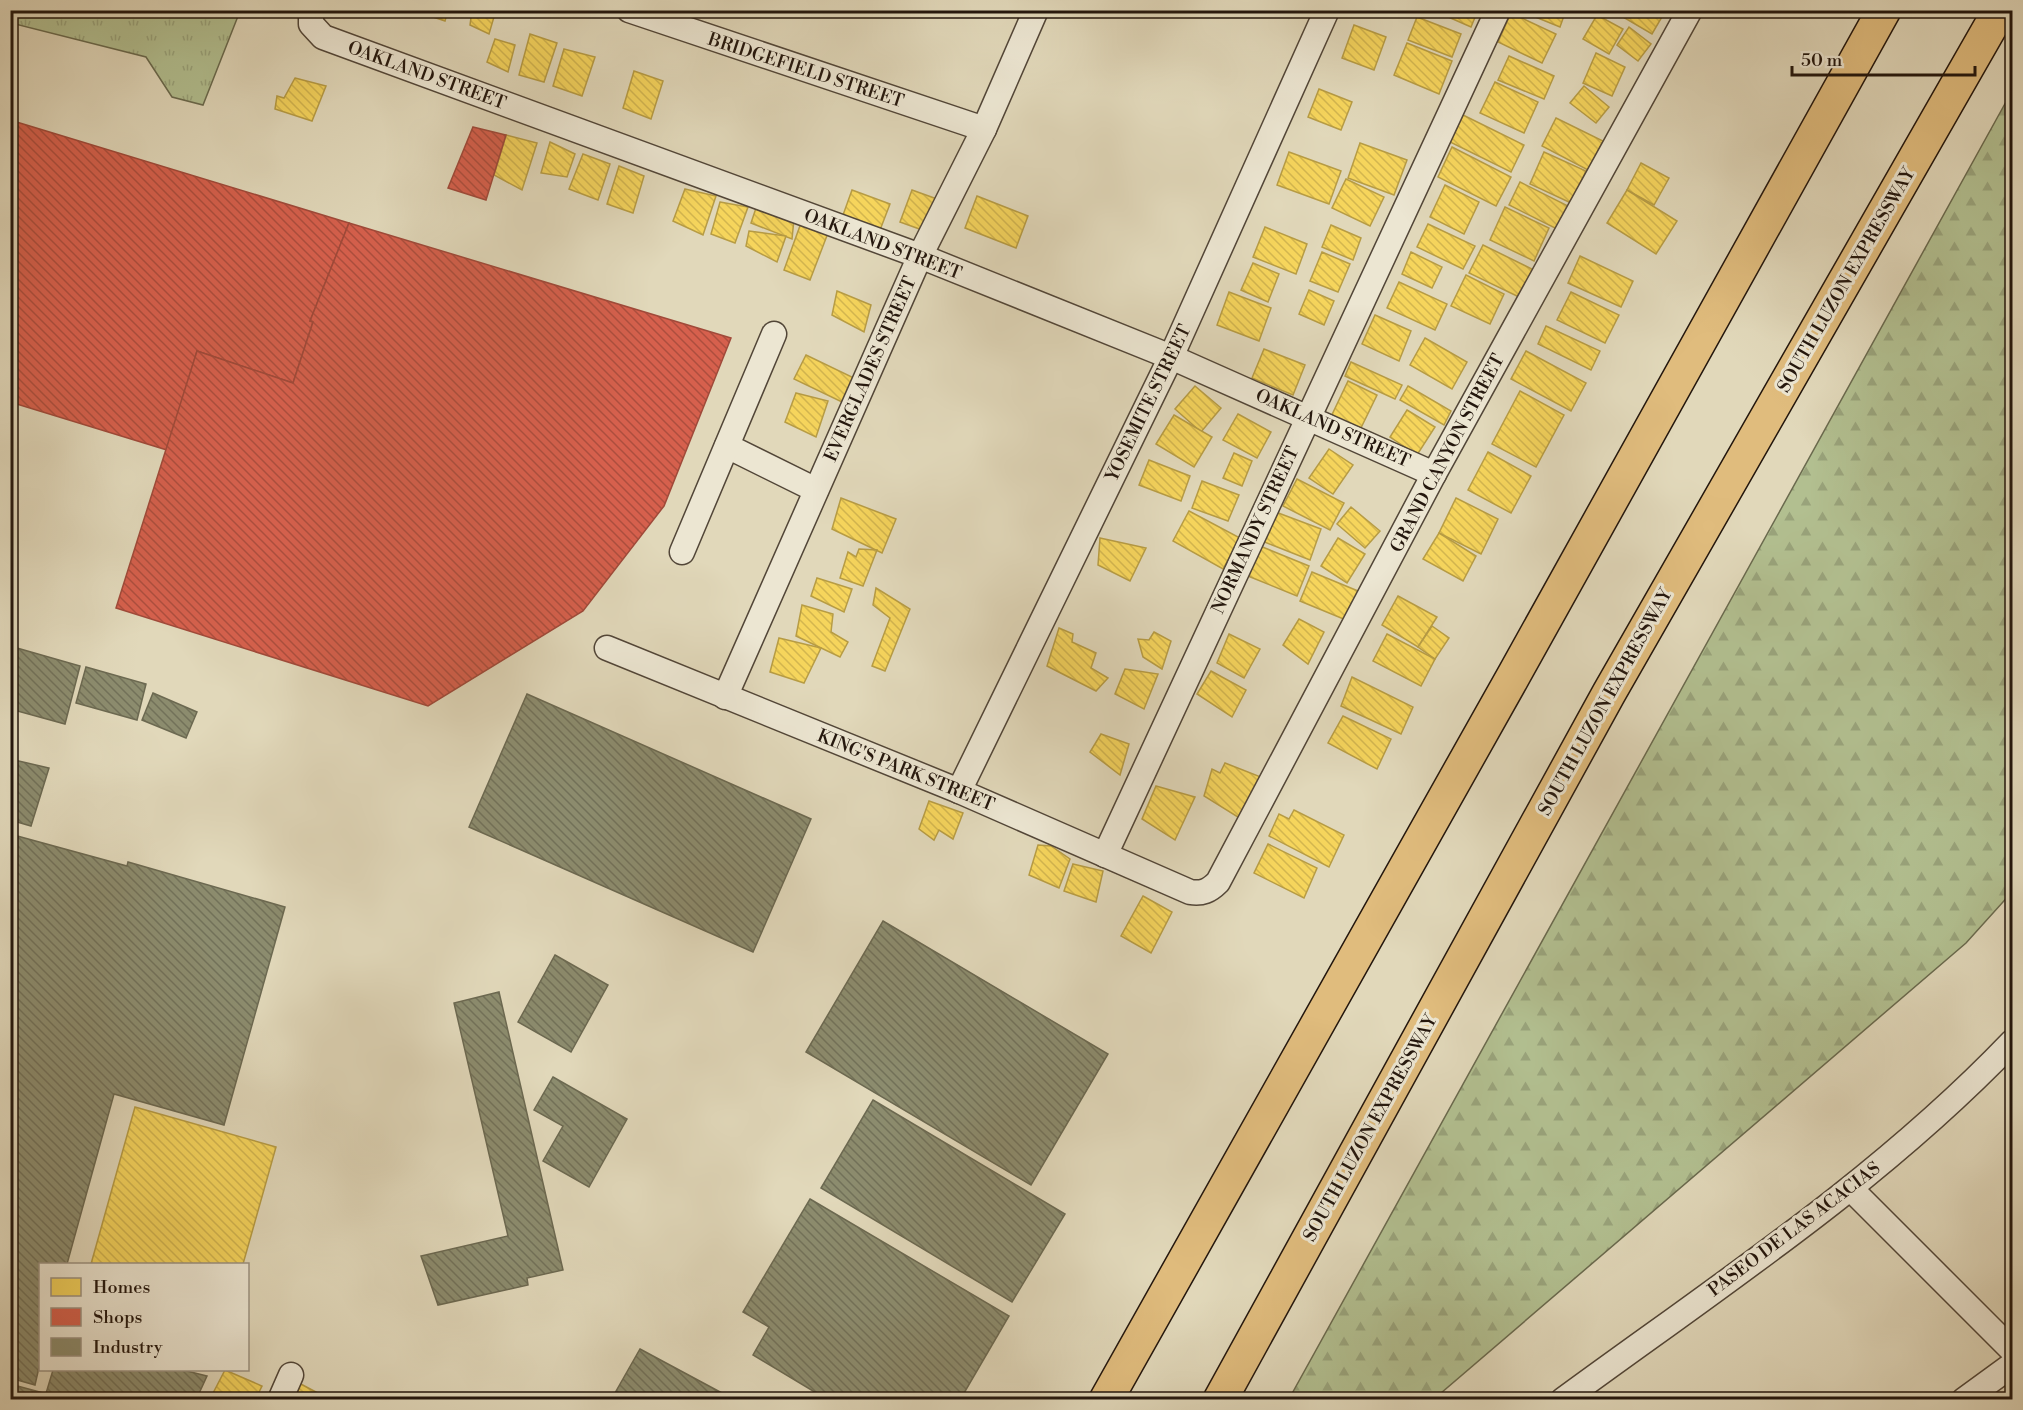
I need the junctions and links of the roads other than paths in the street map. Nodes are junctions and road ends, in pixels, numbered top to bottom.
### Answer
1 (311, 10) edge
2 (629, 10) edge
3 (1036, 10) edge
4 (1327, 10) edge
5 (1498, 10) edge
6 (1690, 10) edge
7 (1884, 10) edge
8 (2000, 10) edge
9 (984, 129) junction
10 (920, 256) junction
11 (774, 334) dead end
12 (1171, 357) junction
13 (1307, 416) junction
14 (727, 446) junction
15 (1434, 474) junction
16 (816, 490) junction
17 (682, 552) dead end
18 (607, 648) dead end
19 (724, 698) junction
20 (959, 790) junction
21 (1105, 855) junction
22 (1204, 892) joint
23 (2012, 1044) edge
24 (1851, 1189) junction
25 (2013, 1350) edge
26 (2013, 1365) edge
27 (291, 1375) dead end
28 (280, 1400) edge
29 (1106, 1400) edge
30 (1220, 1400) edge
31 (1563, 1400) edge
32 (1964, 1400) edge

1 - 10 street, OAKLAND STREET
2 - 9 street, BRIDGEFIELD STREET
3 - 9 street, EVERGLADES STREET
4 - 12 street, YOSEMITE STREET
5 - 13 street, NORMANDY STREET
6 - 15 street, GRAND CANYON STREET
7 - 29 highway
8 - 30 highway, SOUTH LUZON EXPRESSWAY
9 - 10 street, EVERGLADES STREET
10 - 12 street, OAKLAND STREET
10 - 16 street, EVERGLADES STREET
11 - 14 street
12 - 13 street, OAKLAND STREET
12 - 20 street, YOSEMITE STREET
13 - 15 street, OAKLAND STREET
13 - 21 street, NORMANDY STREET
14 - 16 street
14 - 17 street
15 - 22 street, GRAND CANYON STREET
16 - 19 street, EVERGLADES STREET
18 - 19 street, KING'S PARK STREET
19 - 20 street, KING'S PARK STREET
20 - 21 street, KING'S PARK STREET
21 - 22 street, KING'S PARK STREET
23 - 24 street, PASEO DE LAS ACACIAS
24 - 25 street
24 - 31 street, PASEO DE LAS ACACIAS
26 - 32 street
27 - 28 street

